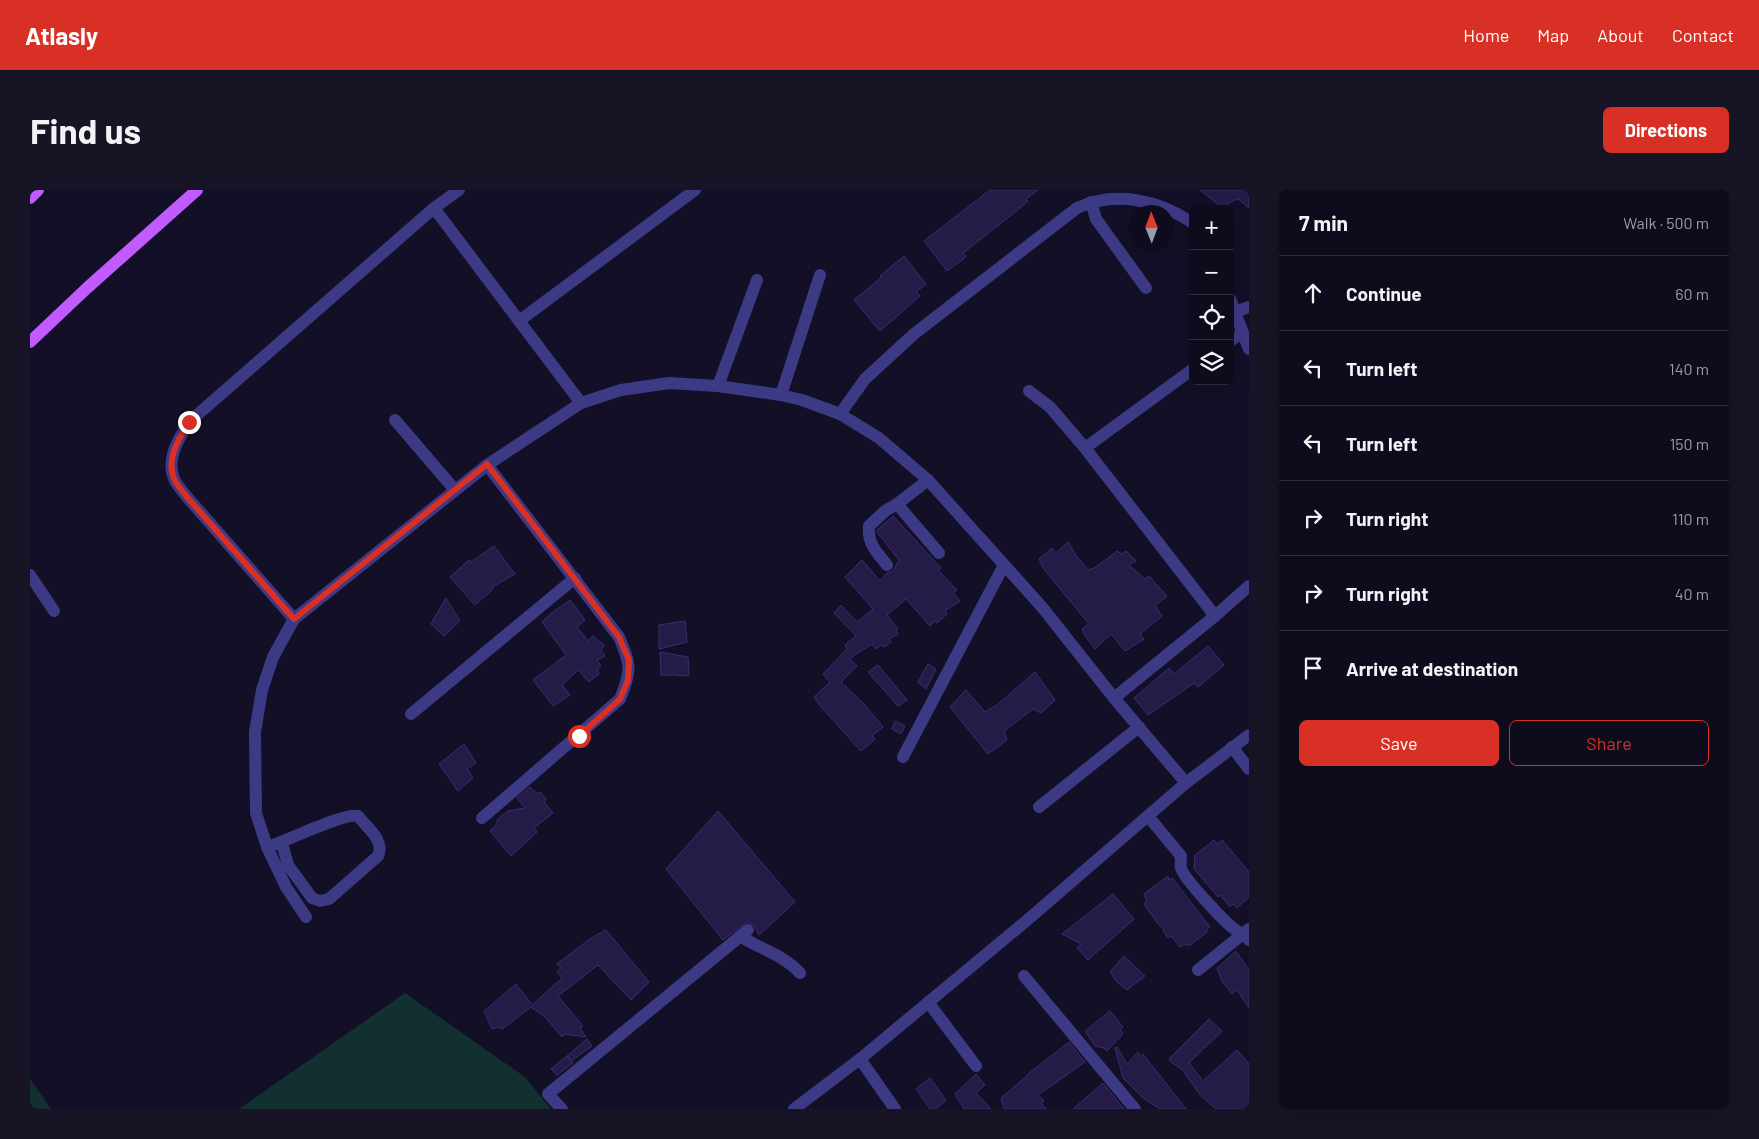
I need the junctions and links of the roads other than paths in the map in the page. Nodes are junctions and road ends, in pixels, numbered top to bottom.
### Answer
1 (38, 190) edge
2 (197, 190) edge
3 (459, 190) edge
4 (695, 190) edge
5 (30, 198) edge
6 (1091, 202) junction
7 (434, 208) junction
8 (1189, 221) edge
9 (820, 275) dead end
10 (757, 280) dead end
11 (1146, 288) dead end
12 (1249, 308) edge
13 (1235, 312) joint
14 (519, 321) junction
15 (1242, 333) junction
16 (1233, 340) edge
17 (30, 342) edge
18 (1249, 349) edge
19 (1189, 372) edge
20 (718, 386) junction
21 (1029, 391) dead end
22 (781, 395) junction
23 (581, 402) junction
24 (840, 414) junction
25 (395, 420) dead end
26 (1085, 448) junction
27 (487, 464) junction
28 (928, 480) junction
29 (455, 490) junction
30 (897, 504) junction
31 (939, 553) dead end
32 (1004, 564) junction
33 (887, 566) dead end
34 (30, 575) edge
35 (575, 578) junction
36 (1249, 586) edge
37 (54, 611) dead end
38 (1215, 616) junction
39 (294, 619) junction
40 (1114, 698) junction
41 (411, 714) dead end
42 (1138, 727) junction
43 (1249, 735) edge
44 (1232, 747) junction
45 (903, 757) dead end
46 (1249, 769) edge
47 (1186, 783) junction
48 (1039, 807) dead end
49 (1148, 816) junction
50 (482, 818) dead end
51 (282, 843) junction
52 (267, 847) junction
53 (306, 917) dead end
54 (1247, 934) edge
55 (1198, 970) dead end
56 (800, 973) dead end
57 (1024, 976) dead end
58 (928, 1002) junction
59 (860, 1059) junction
60 (976, 1066) dead end
61 (562, 1109) edge
62 (794, 1109) edge
63 (896, 1109) edge
64 (1135, 1109) edge

1 - 5 main road
2 - 17 main road
3 - 7 street
4 - 14 street
6 - 8 street
6 - 11 street
6 - 24 street
7 - 14 street
7 - 39 street
9 - 22 street
10 - 20 street
12 - 13 street
13 - 15 street
14 - 23 street
15 - 16 street
15 - 18 street
19 - 26 street
20 - 22 street
20 - 23 street
21 - 26 street
22 - 24 street
23 - 27 street
24 - 28 street
25 - 29 street
26 - 38 street
27 - 29 street
27 - 35 street
28 - 30 street
28 - 32 street
29 - 39 street
30 - 31 street
30 - 33 street
32 - 40 street
32 - 45 street
34 - 37 street
35 - 41 street
35 - 50 street
36 - 38 street
38 - 40 street
39 - 52 street
40 - 42 street
42 - 47 street
42 - 48 street
43 - 44 street
44 - 46 street
44 - 47 street
47 - 49 street
49 - 54 street
49 - 58 street
51 - 51 street
51 - 52 street
52 - 53 street
54 - 55 street
56 - 61 street
57 - 64 street
58 - 59 street
58 - 60 street
59 - 62 street
59 - 63 street

